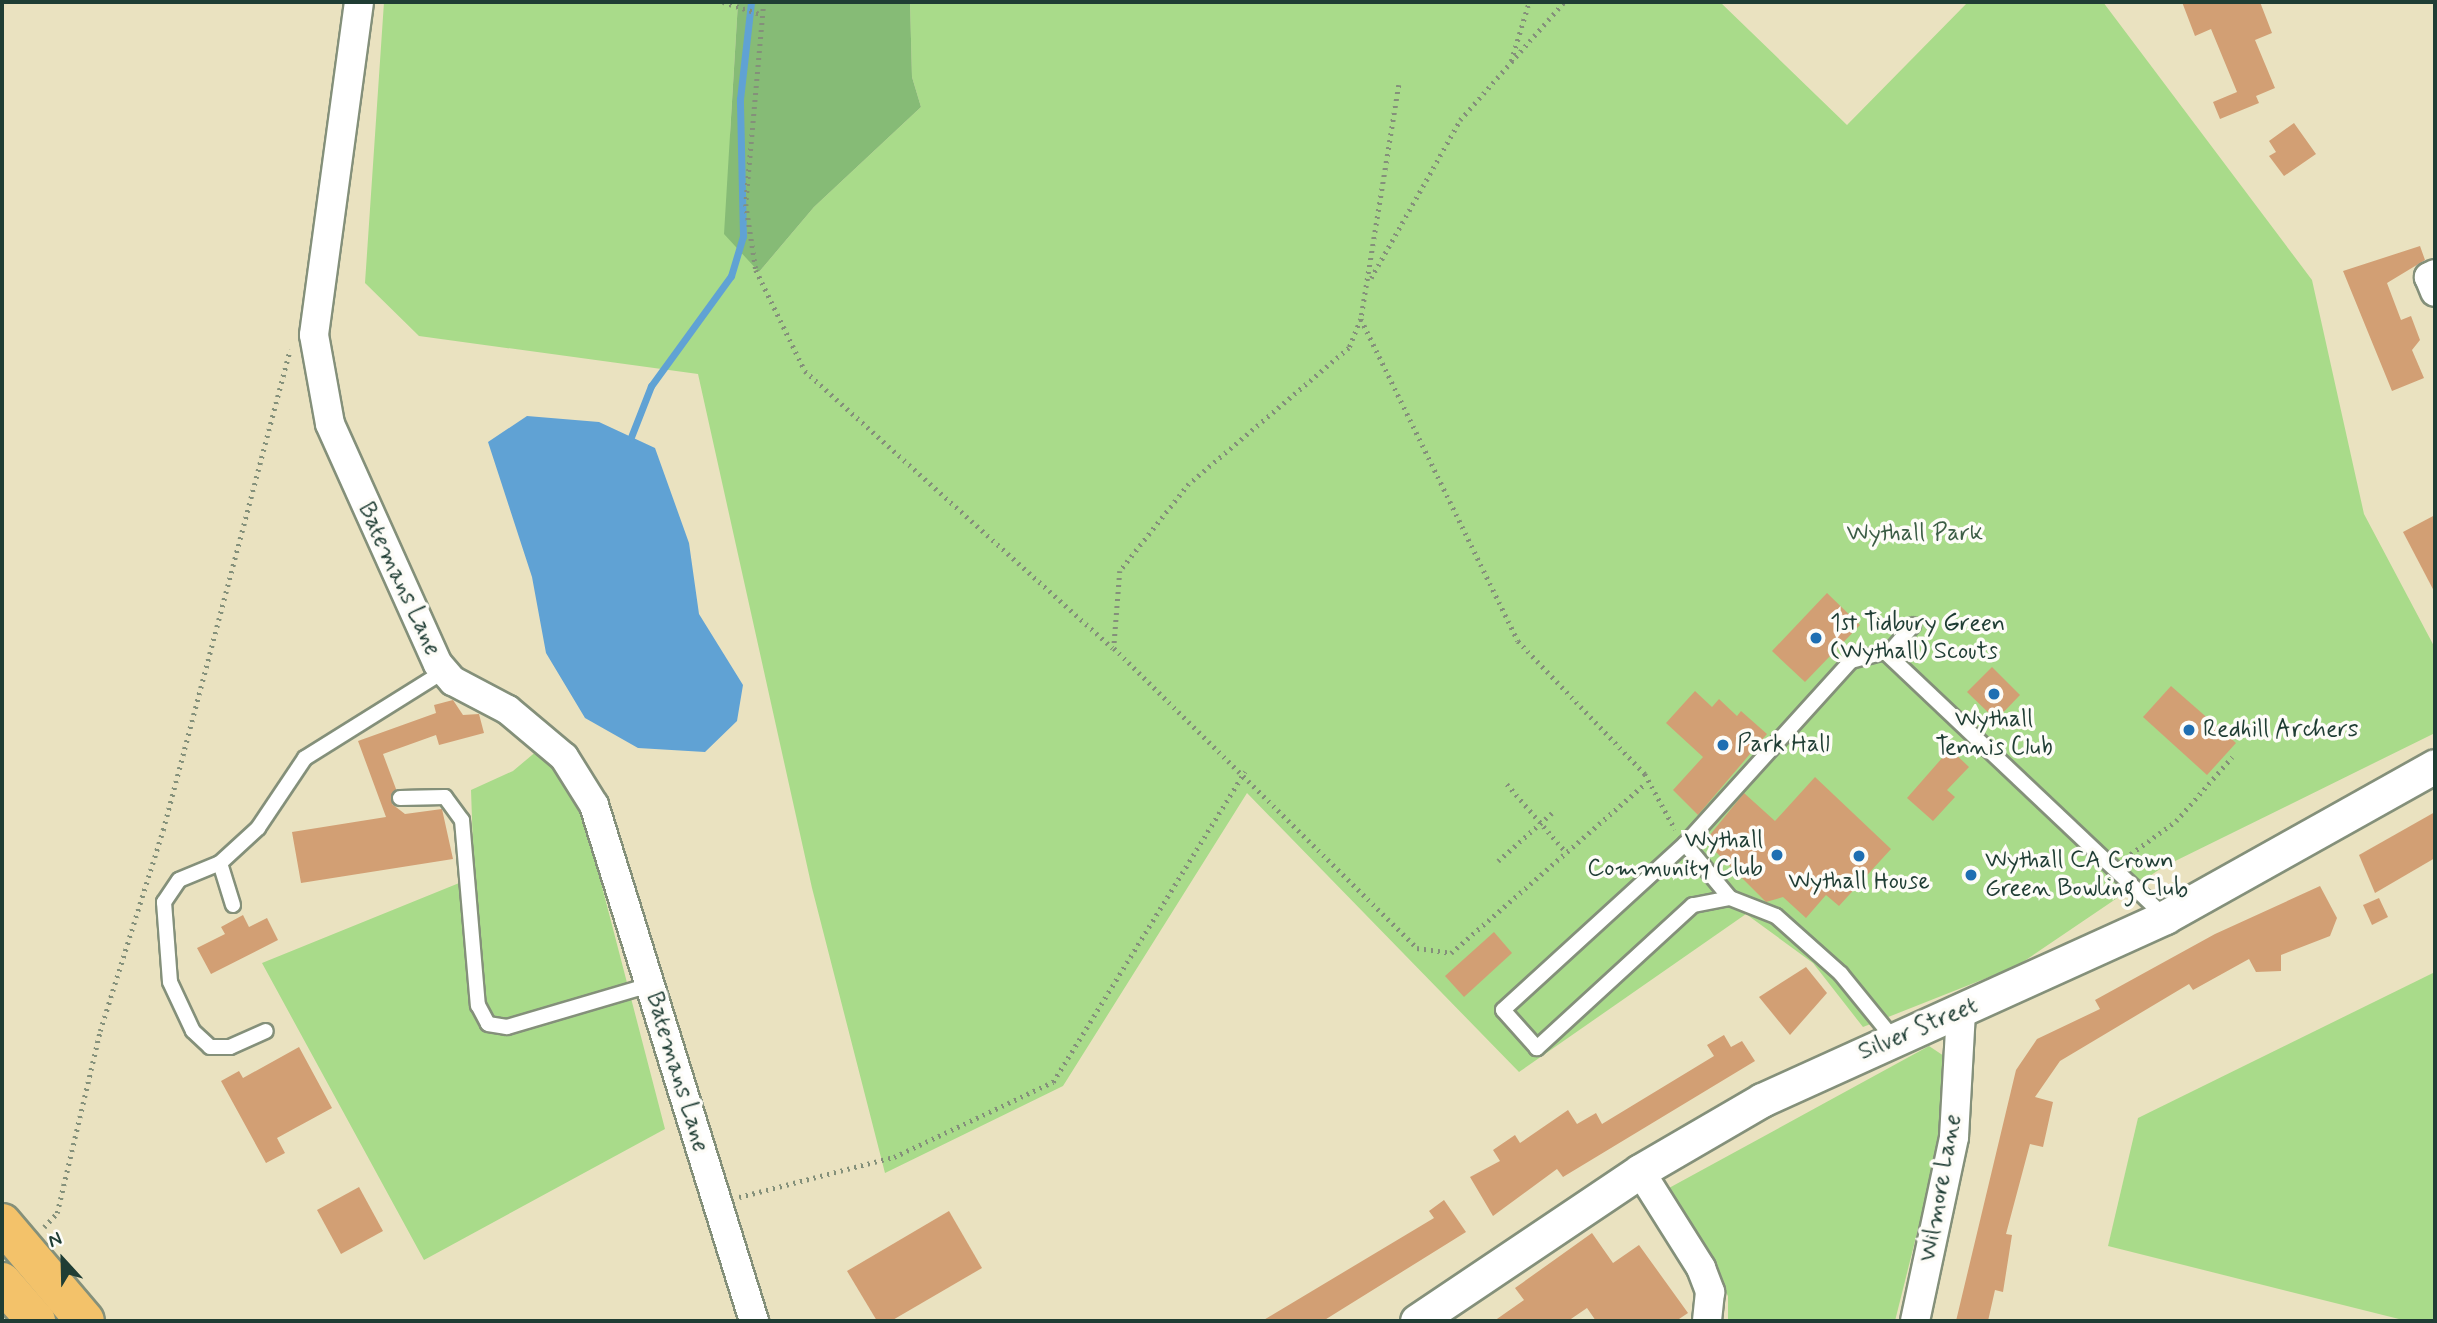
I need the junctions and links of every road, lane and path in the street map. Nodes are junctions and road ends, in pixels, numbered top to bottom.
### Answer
1 (359, 2) edge
2 (723, 2) edge
3 (764, 2) edge
4 (1529, 2) edge
5 (1564, 2) edge
6 (759, 15) junction
7 (1511, 63) junction
8 (1399, 85) dead end
9 (2435, 274) edge
10 (1369, 282) junction
11 (2435, 292) edge
12 (1361, 319) junction
13 (293, 336) dead end
14 (1913, 625) dead end
15 (1114, 648) junction
16 (1888, 654) junction
17 (444, 671) junction
18 (2232, 757) dead end
19 (2435, 766) edge
20 (1245, 771) junction
21 (1507, 784) dead end
22 (1645, 784) junction
23 (400, 798) dead end
24 (1553, 813) dead end
25 (1541, 824) junction
26 (1685, 844) junction
27 (1566, 852) junction
28 (1498, 861) dead end
29 (220, 863) junction
30 (2113, 867) junction
31 (1730, 898) junction
32 (233, 905) dead end
33 (2165, 917) junction
34 (650, 985) junction
35 (1961, 1012) junction
36 (266, 1031) dead end
37 (1893, 1038) junction
38 (1640, 1171) junction
39 (718, 1202) junction
40 (12, 1237) edge
41 (2, 1282) edge
42 (36, 1321) edge
43 (85, 1321) edge
44 (754, 1321) edge
45 (1417, 1321) edge
46 (1707, 1321) edge
47 (1915, 1321) edge

1 - 17 street, Batemans Lane
2 - 6 path
3 - 6 path
4 - 7 path
5 - 7 path
6 - 15 path
7 - 10 path
8 - 10 path
9 - 11 street
10 - 12 path
12 - 15 path
12 - 22 path
13 - 40 path
14 - 16 lane
15 - 20 path
16 - 26 lane
16 - 30 lane
17 - 29 lane
17 - 34 street, Batemans Lane
18 - 30 path
19 - 33 street, Silver Street
20 - 27 path
20 - 39 path
21 - 25 path
22 - 26 path
22 - 27 path
23 - 34 lane
24 - 25 path
25 - 27 path
25 - 28 path
26 - 31 lane
26 - 31 lane
29 - 32 lane
29 - 36 lane
30 - 33 lane
31 - 37 lane
33 - 35 street, Silver Street
34 - 39 street, Batemans Lane
35 - 37 street, Silver Street
35 - 47 street, Wilmore Lane
37 - 38 street, Silver Street
38 - 45 street, Silver Street
38 - 46 street
39 - 44 street, Batemans Lane
40 - 43 highway
41 - 42 highway

